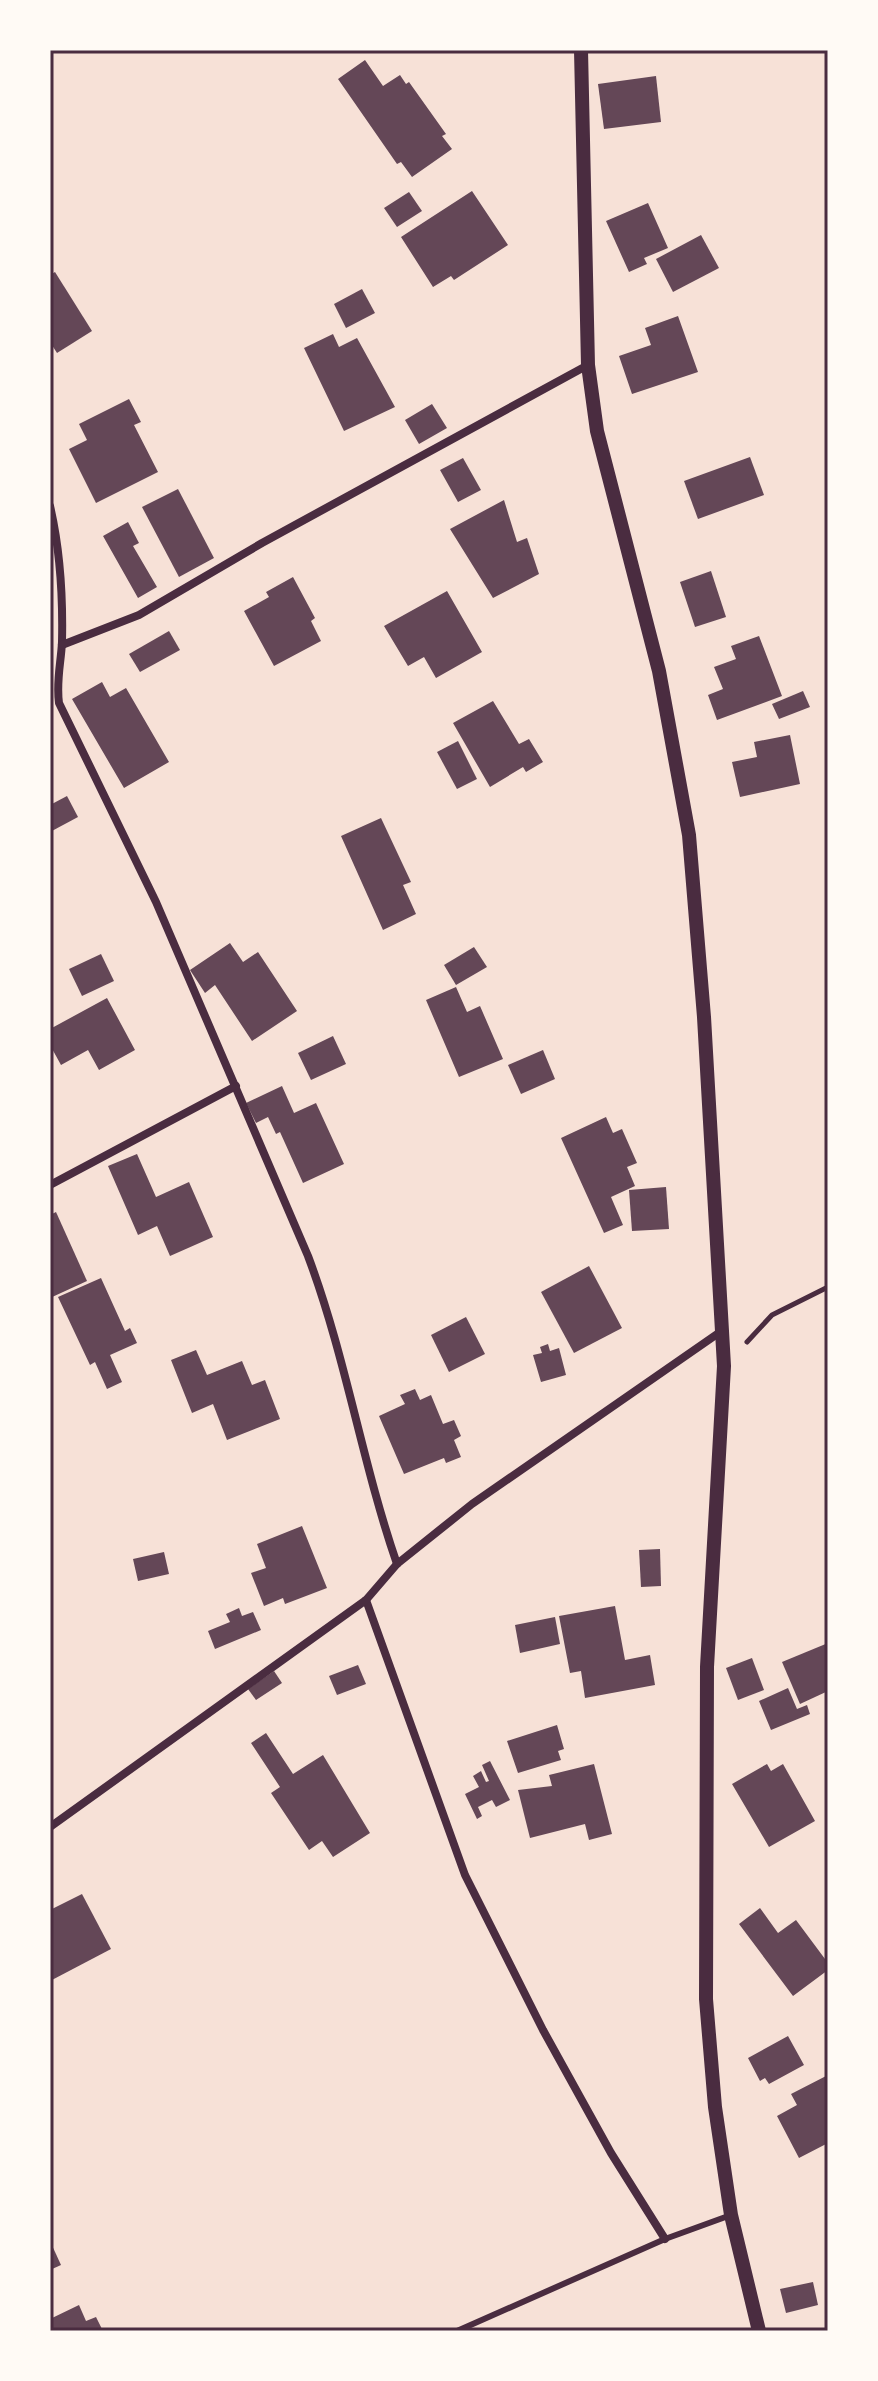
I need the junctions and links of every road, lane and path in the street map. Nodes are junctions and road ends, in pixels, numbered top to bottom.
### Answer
1 (581, 50) edge
2 (588, 365) junction
3 (50, 506) edge
4 (62, 645) junction
5 (53, 684) edge
6 (236, 1086) junction
7 (50, 1185) edge
8 (828, 1287) edge
9 (724, 1330) junction
10 (724, 1366) junction
11 (397, 1564) junction
12 (366, 1600) junction
13 (50, 1827) edge
14 (731, 2215) junction
15 (665, 2239) junction
16 (457, 2331) edge
17 (759, 2331) edge

1 - 2 street
2 - 4 street
2 - 9 street
3 - 4 street
4 - 5 street
5 - 6 street
6 - 7 street
6 - 11 street
8 - 10 path
9 - 10 street
9 - 11 street
10 - 14 street
11 - 12 street
12 - 13 street
12 - 15 street
14 - 15 lane
14 - 17 street
15 - 16 lane

